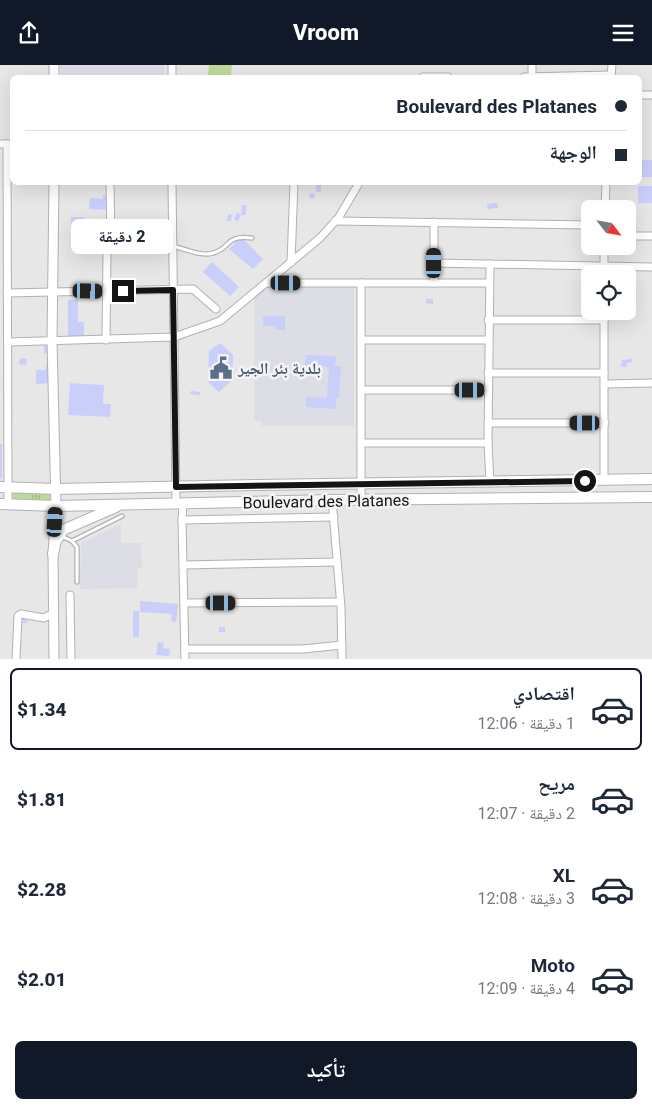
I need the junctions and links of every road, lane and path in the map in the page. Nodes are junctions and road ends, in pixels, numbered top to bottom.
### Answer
1 (6, 144) edge
2 (10, 174) edge
3 (54, 185) edge
4 (110, 185) edge
5 (172, 185) edge
6 (294, 185) edge
7 (358, 185) edge
8 (606, 185) edge
9 (605, 200) edge
10 (335, 221) junction
11 (434, 223) junction
12 (581, 225) edge
13 (636, 236) edge
14 (652, 236) edge
15 (252, 238) dead end
16 (173, 246) junction
17 (291, 262) junction
18 (434, 263) junction
19 (490, 264) junction
20 (652, 267) edge
21 (636, 268) edge
22 (581, 270) edge
23 (267, 283) junction
24 (361, 283) junction
25 (434, 283) junction
26 (488, 283) junction
27 (173, 290) junction
28 (53, 291) junction
29 (106, 292) junction
30 (7, 293) junction
31 (216, 309) dead end
32 (488, 320) junction
33 (581, 320) edge
34 (604, 320) edge
35 (4, 321) edge
36 (174, 337) junction
37 (106, 340) junction
38 (361, 340) junction
39 (488, 340) junction
40 (52, 341) junction
41 (8, 342) junction
42 (488, 373) junction
43 (604, 373) junction
44 (652, 383) edge
45 (604, 384) junction
46 (361, 390) junction
47 (488, 390) junction
48 (488, 423) junction
49 (605, 423) junction
50 (361, 443) junction
51 (488, 443) junction
52 (652, 479) edge
53 (604, 481) junction
54 (490, 482) junction
55 (360, 484) junction
56 (4, 487) edge
57 (176, 487) junction
58 (56, 489) junction
59 (652, 497) edge
60 (332, 500) junction
61 (361, 500) junction
62 (4, 504) edge
63 (179, 504) junction
64 (56, 506) junction
65 (122, 510) junction
66 (334, 517) junction
67 (182, 520) junction
68 (59, 535) junction
69 (72, 541) junction
70 (52, 554) junction
71 (337, 561) junction
72 (183, 565) junction
73 (77, 581) dead end
74 (70, 595) dead end
75 (340, 602) junction
76 (184, 603) junction
77 (53, 613) junction
78 (342, 645) junction
79 (185, 649) junction
80 (16, 659) edge
81 (54, 659) edge
82 (71, 659) edge
83 (185, 659) edge
84 (342, 659) edge

1 - 2 street
2 - 30 street
3 - 28 street
4 - 29 street
5 - 16 street
6 - 17 street
7 - 10 street
8 - 9 street
10 - 11 street
10 - 17 street
11 - 12 street
11 - 18 street
13 - 14 street
15 - 16 lane
16 - 27 street
17 - 23 street
18 - 19 street
18 - 25 street
19 - 22 street
19 - 26 street
20 - 21 street
23 - 24 street
23 - 36 street
24 - 25 street
24 - 38 street
25 - 26 street
26 - 32 street
27 - 29 street
27 - 31 street
27 - 36 street
28 - 29 street
28 - 30 street
28 - 40 street
29 - 37 street
30 - 35 street
32 - 33 street
32 - 39 street
34 - 43 street
35 - 41 street
36 - 37 street
36 - 57 street
37 - 40 street
38 - 39 street
38 - 46 street
39 - 42 street
40 - 41 street
40 - 58 street
41 - 56 street
42 - 43 street
42 - 47 street
43 - 45 street
44 - 45 street
45 - 49 street
46 - 47 street
46 - 50 street
47 - 48 street
48 - 49 street
48 - 51 street
49 - 53 street
50 - 51 street
50 - 55 street
51 - 54 street
52 - 53 main road, Boulevard des Platanes
53 - 54 main road, Boulevard des Platanes
54 - 55 main road, Boulevard des Platanes
55 - 57 main road, Boulevard des Platanes
55 - 61 street
56 - 58 main road, Boulevard des Platanes
56 - 62 street
57 - 58 main road, Boulevard des Platanes
57 - 63 street
58 - 64 street
59 - 61 main road, Boulevard des Platanes
60 - 61 main road, Boulevard des Platanes
60 - 63 main road, Boulevard des Platanes
60 - 66 street
62 - 64 main road, Boulevard des Platanes
63 - 65 main road, Boulevard des Platanes
63 - 67 street
64 - 65 main road, Boulevard des Platanes
64 - 70 street
65 - 68 main road
65 - 69 lane
66 - 67 street
66 - 71 street
67 - 72 street
68 - 69 lane
68 - 70 main road
69 - 73 lane
70 - 77 street
71 - 72 street
71 - 75 street
72 - 76 street
74 - 82 street
75 - 76 street
75 - 78 street
76 - 79 street
77 - 80 street
77 - 81 street
78 - 79 street
78 - 84 street
79 - 83 street

